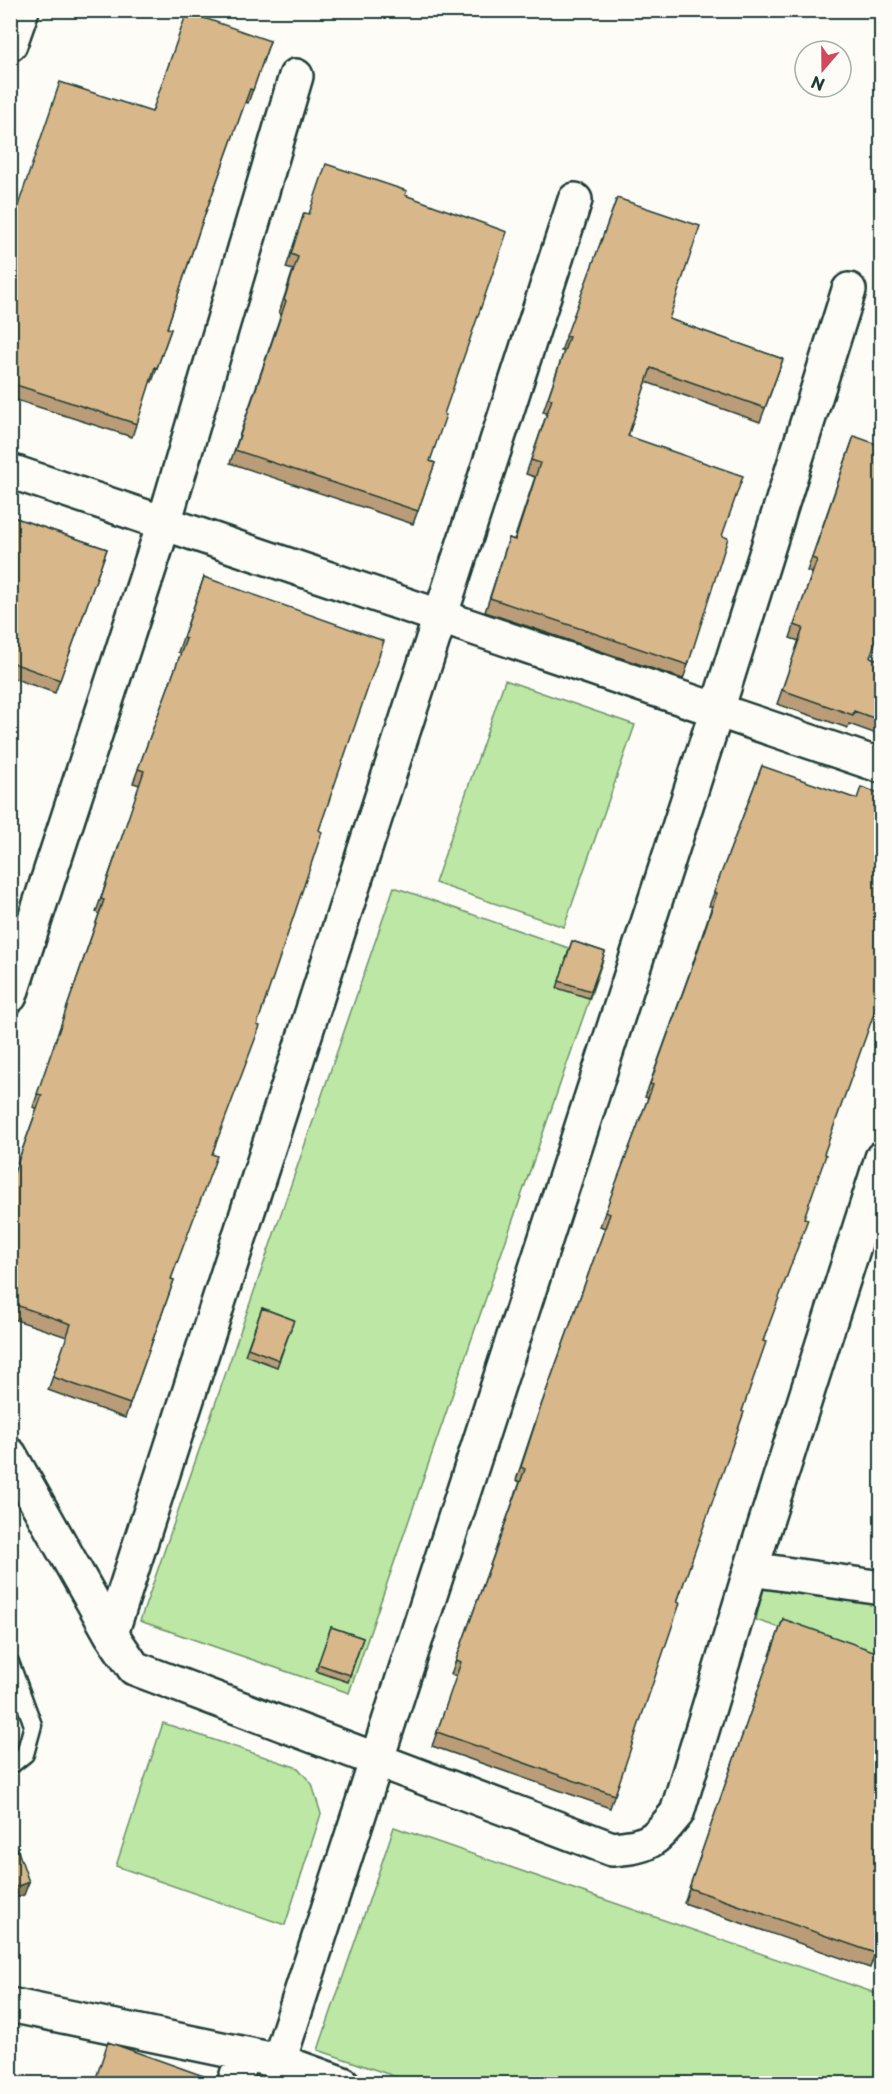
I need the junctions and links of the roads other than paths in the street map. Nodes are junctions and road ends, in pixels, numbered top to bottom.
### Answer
1 (22, 10) edge
2 (10, 44) edge
3 (296, 76) dead end
4 (575, 200) dead end
5 (849, 290) dead end
6 (10, 471) edge
7 (164, 523) junction
8 (439, 616) junction
9 (717, 710) junction
10 (882, 766) edge
11 (10, 996) edge
12 (882, 1158) edge
13 (10, 1455) edge
14 (751, 1569) junction
15 (882, 1588) edge
16 (111, 1634) junction
17 (10, 1662) edge
18 (375, 1759) junction
19 (10, 1766) edge
20 (10, 2005) edge
21 (279, 2061) junction
22 (239, 2069) edge
23 (343, 2084) edge

1 - 2 street
3 - 7 street
4 - 8 street
5 - 9 street
6 - 7 street
7 - 8 street
7 - 11 street
8 - 9 street
8 - 16 street
9 - 10 street
9 - 18 street
12 - 14 street
13 - 16 street
14 - 15 street
14 - 18 street
16 - 18 street
17 - 19 lane
18 - 21 street
20 - 22 street
21 - 22 street
21 - 23 street

